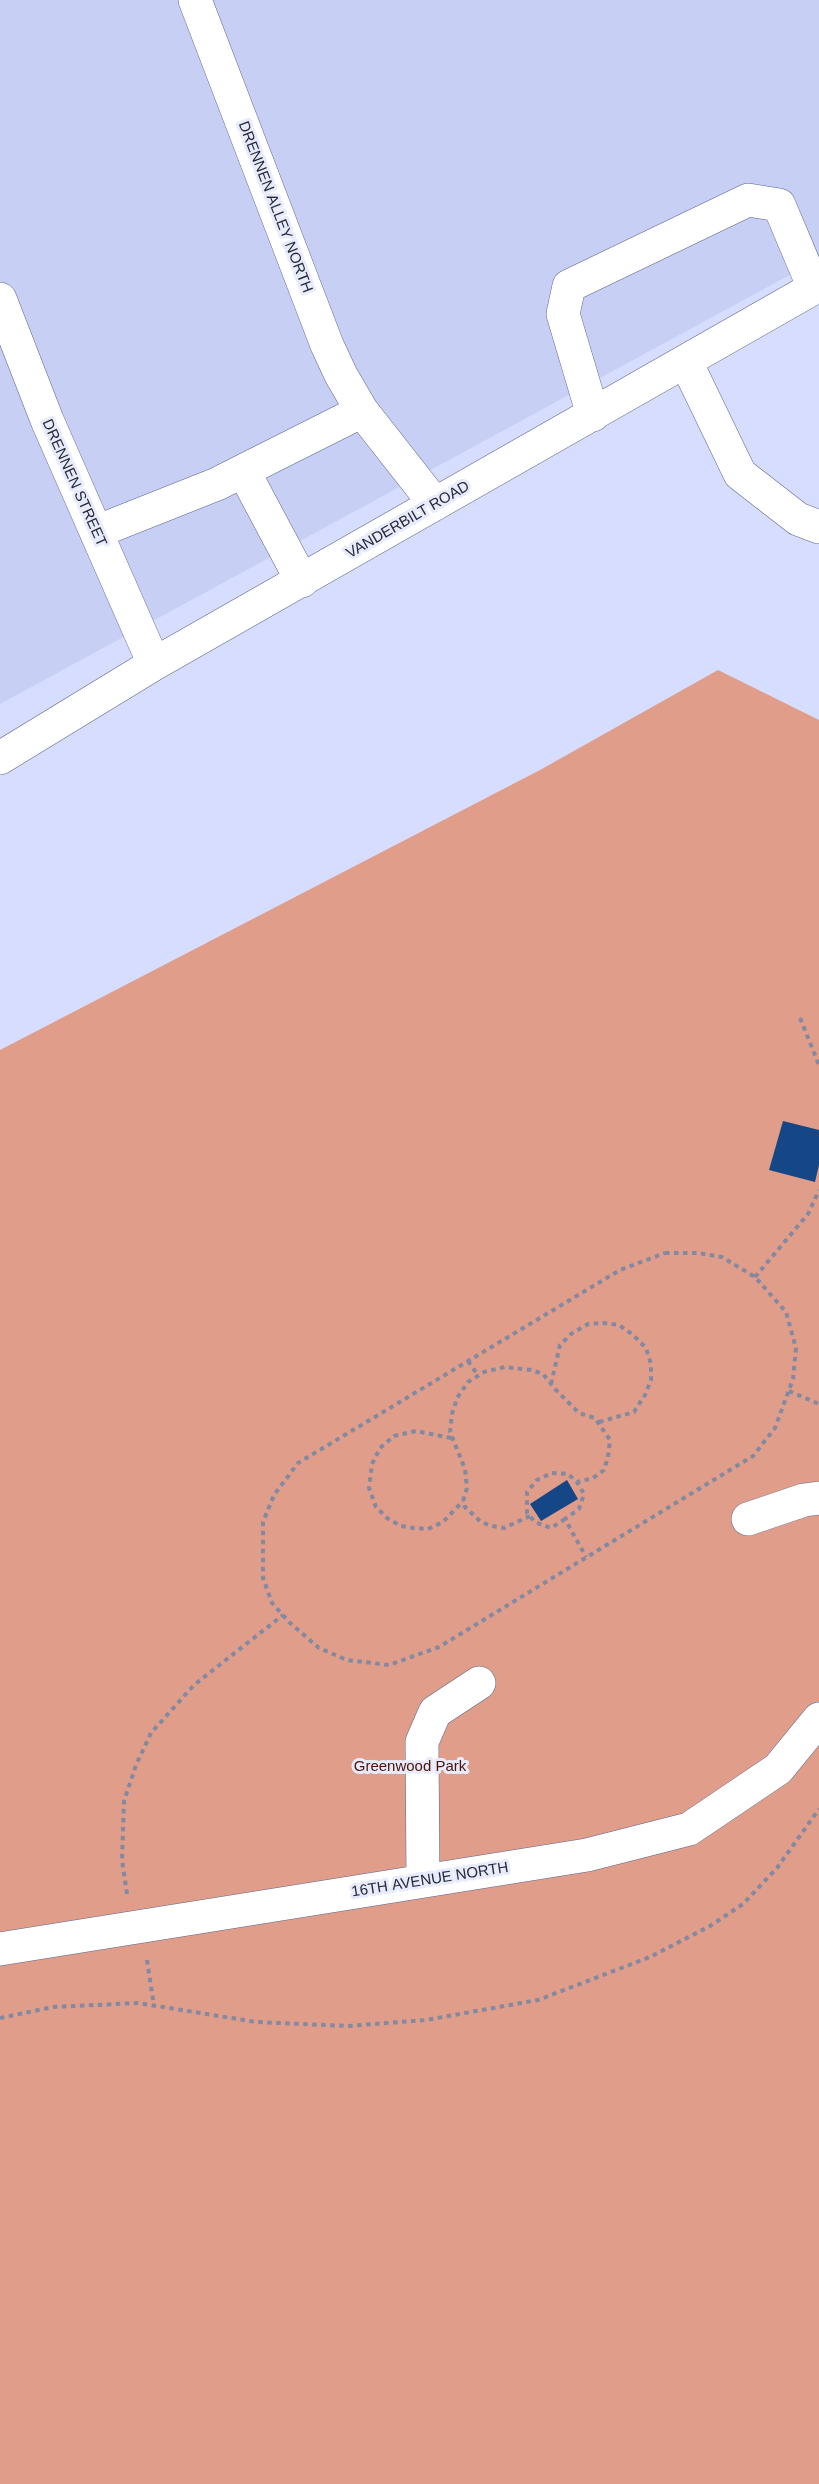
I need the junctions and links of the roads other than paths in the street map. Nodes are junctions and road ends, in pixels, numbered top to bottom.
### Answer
1 (195, 0) edge
2 (816, 287) edge
3 (0, 299) edge
4 (686, 362) junction
5 (362, 411) junction
6 (593, 415) junction
7 (244, 472) junction
8 (435, 504) junction
9 (819, 527) edge
10 (96, 532) junction
11 (302, 581) junction
12 (154, 664) junction
13 (0, 758) edge
14 (819, 1498) edge
15 (748, 1519) dead end
16 (478, 1683) dead end
17 (819, 1719) edge
18 (423, 1881) junction
19 (0, 1949) edge

1 - 5 street, DRENNEN ALLEY NORTH
2 - 4 street, VANDERBILT ROAD
2 - 6 street
3 - 10 street, DRENNEN STREET
4 - 6 street, VANDERBILT ROAD
4 - 9 street
5 - 7 street
5 - 8 street, DRENNEN ALLEY NORTH
6 - 8 street, VANDERBILT ROAD
7 - 10 street
7 - 11 street
8 - 11 street, VANDERBILT ROAD
10 - 12 street, DRENNEN STREET
11 - 12 street, VANDERBILT ROAD
12 - 13 street, VANDERBILT ROAD
14 - 15 street
16 - 18 street
17 - 18 street, 16TH AVENUE NORTH
18 - 19 street, 16TH AVENUE NORTH

